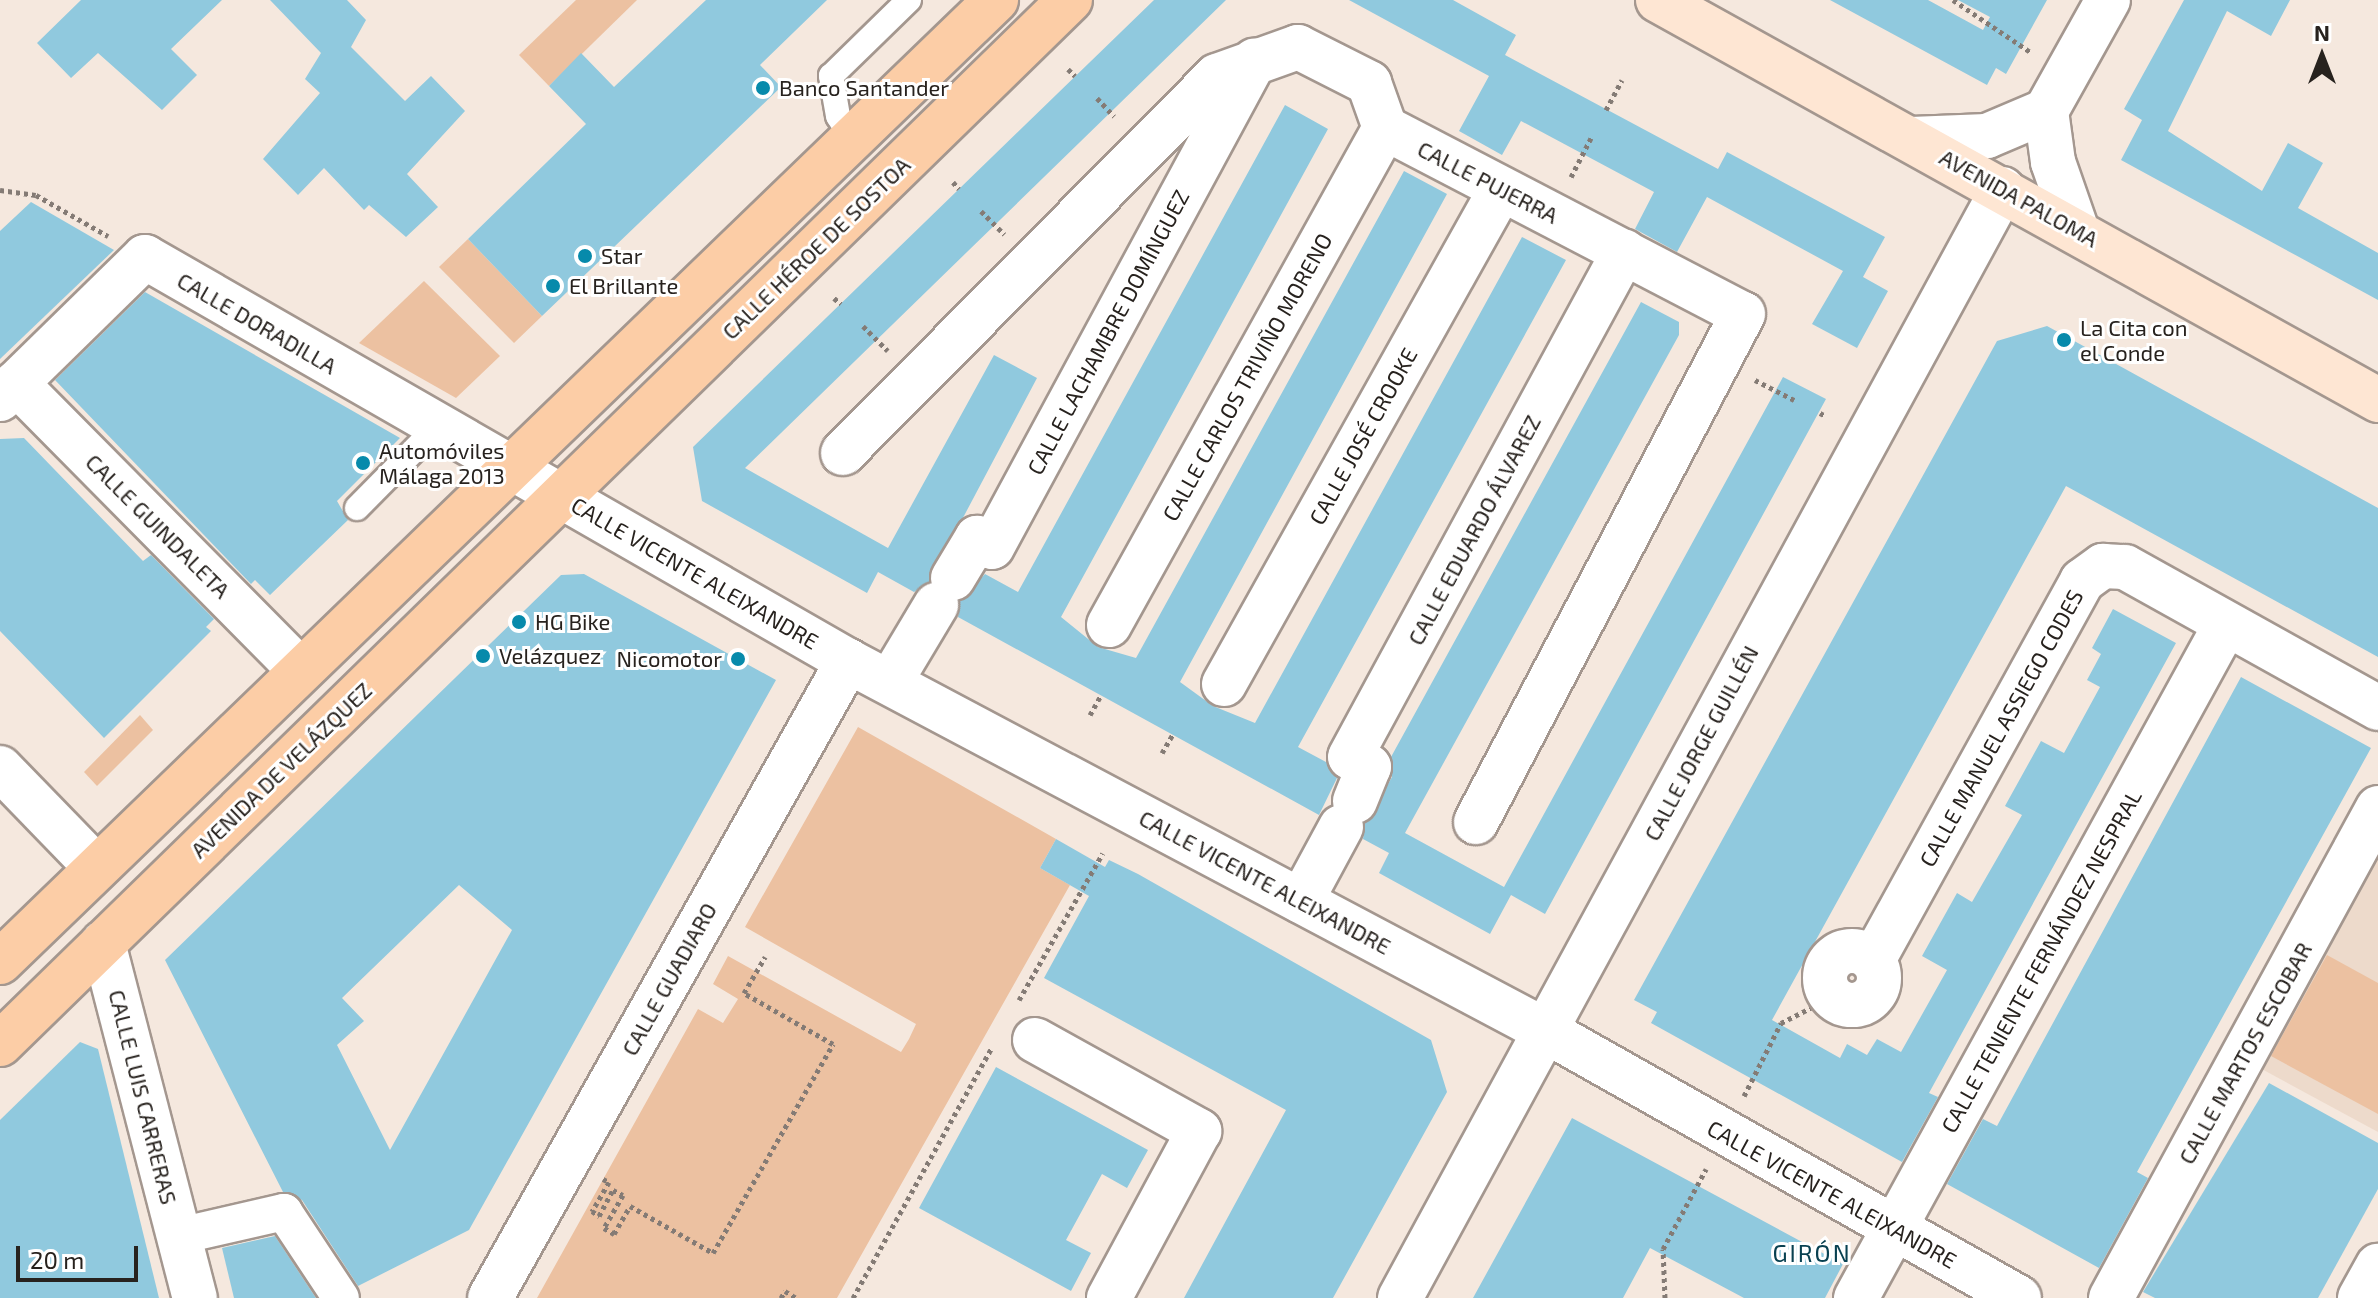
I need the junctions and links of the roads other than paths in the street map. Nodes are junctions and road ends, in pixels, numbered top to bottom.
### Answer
1 (909, 0) edge
2 (996, 0) edge
3 (1070, 0) edge
4 (1658, 0) edge
5 (2108, 0) edge
6 (1255, 60) junction
7 (2046, 111) junction
8 (1385, 128) junction
9 (853, 139) junction
10 (1911, 139) junction
11 (1501, 189) junction
12 (2003, 189) junction
13 (2077, 231) junction
14 (1624, 252) junction
15 (8, 391) edge
16 (2378, 400) edge
17 (436, 428) junction
18 (843, 453) dead end
19 (508, 470) junction
20 (562, 496) junction
21 (357, 508) dead end
22 (2226, 624) junction
23 (1109, 625) dead end
24 (848, 661) junction
25 (300, 670) junction
26 (890, 682) junction
27 (1224, 684) dead end
28 (2378, 708) edge
29 (0, 768) edge
30 (2378, 808) edge
31 (1476, 822) dead end
32 (96, 867) junction
33 (1301, 901) junction
34 (103, 943) junction
35 (1873, 960) dead end
36 (0, 962) edge
37 (1015, 1029) road end
38 (1546, 1031) junction
39 (0, 1044) edge
40 (1893, 1230) junction
41 (179, 1236) junction
42 (2378, 1266) edge
43 (195, 1298) edge
44 (341, 1298) edge
45 (490, 1298) edge
46 (1109, 1298) edge
47 (1400, 1298) edge
48 (1856, 1298) edge
49 (2019, 1298) edge
50 (2111, 1298) edge
51 (2360, 1298) edge

1 - 9 lane
2 - 9 main road
3 - 20 main road, CALLE HÉROE DE SOSTOA
4 - 10 main road, AVENIDA PALOMA
5 - 7 street
6 - 8 street
6 - 18 street
6 - 26 street, CALLE LACHAMBRE DOMÍNGUEZ
7 - 10 street
7 - 13 street
8 - 11 street, CALLE PUJERRA
8 - 23 street, CALLE CARLOS TRIVIÑO MORENO
9 - 19 main road
10 - 12 main road, AVENIDA PALOMA
11 - 14 street, CALLE PUJERRA
11 - 27 street, CALLE JOSÉ CROOKE
12 - 13 main road, AVENIDA PALOMA
12 - 38 street, CALLE JORGE GUILLÉN
13 - 16 main road, AVENIDA PALOMA
14 - 31 street, CALLE PUJERRA
14 - 33 street, CALLE EDUARDO ÁLVAREZ
15 - 17 street, CALLE DORADILLA
15 - 25 street, CALLE GUINDALETA
17 - 19 street, CALLE DORADILLA
17 - 21 lane
19 - 20 street, CALLE VICENTE ALEIXANDRE
19 - 25 main road
20 - 24 street, CALLE VICENTE ALEIXANDRE
20 - 34 main road, AVENIDA DE VELÁZQUEZ
22 - 28 street, CALLE MANUEL ASSIEGO CODES
22 - 35 street, CALLE MANUEL ASSIEGO CODES
22 - 40 street, CALLE TENIENTE FERNÁNDEZ NESPRAL
24 - 26 street, CALLE VICENTE ALEIXANDRE
24 - 45 street, CALLE GUADIARO
25 - 32 main road
26 - 33 street, CALLE VICENTE ALEIXANDRE
29 - 32 street
30 - 50 street, CALLE MARTOS ESCOBAR
32 - 36 main road
33 - 38 street, CALLE VICENTE ALEIXANDRE
34 - 39 main road, AVENIDA DE VELÁZQUEZ
34 - 41 street, CALLE LUIS CARRERAS
37 - 46 street
38 - 40 street, CALLE VICENTE ALEIXANDRE
38 - 47 street, CALLE JORGE GUILLÉN
40 - 48 street, CALLE TENIENTE FERNÁNDEZ NESPRAL
40 - 49 street, CALLE VICENTE ALEIXANDRE
41 - 43 street, CALLE LUIS CARRERAS
41 - 44 street
42 - 51 street

